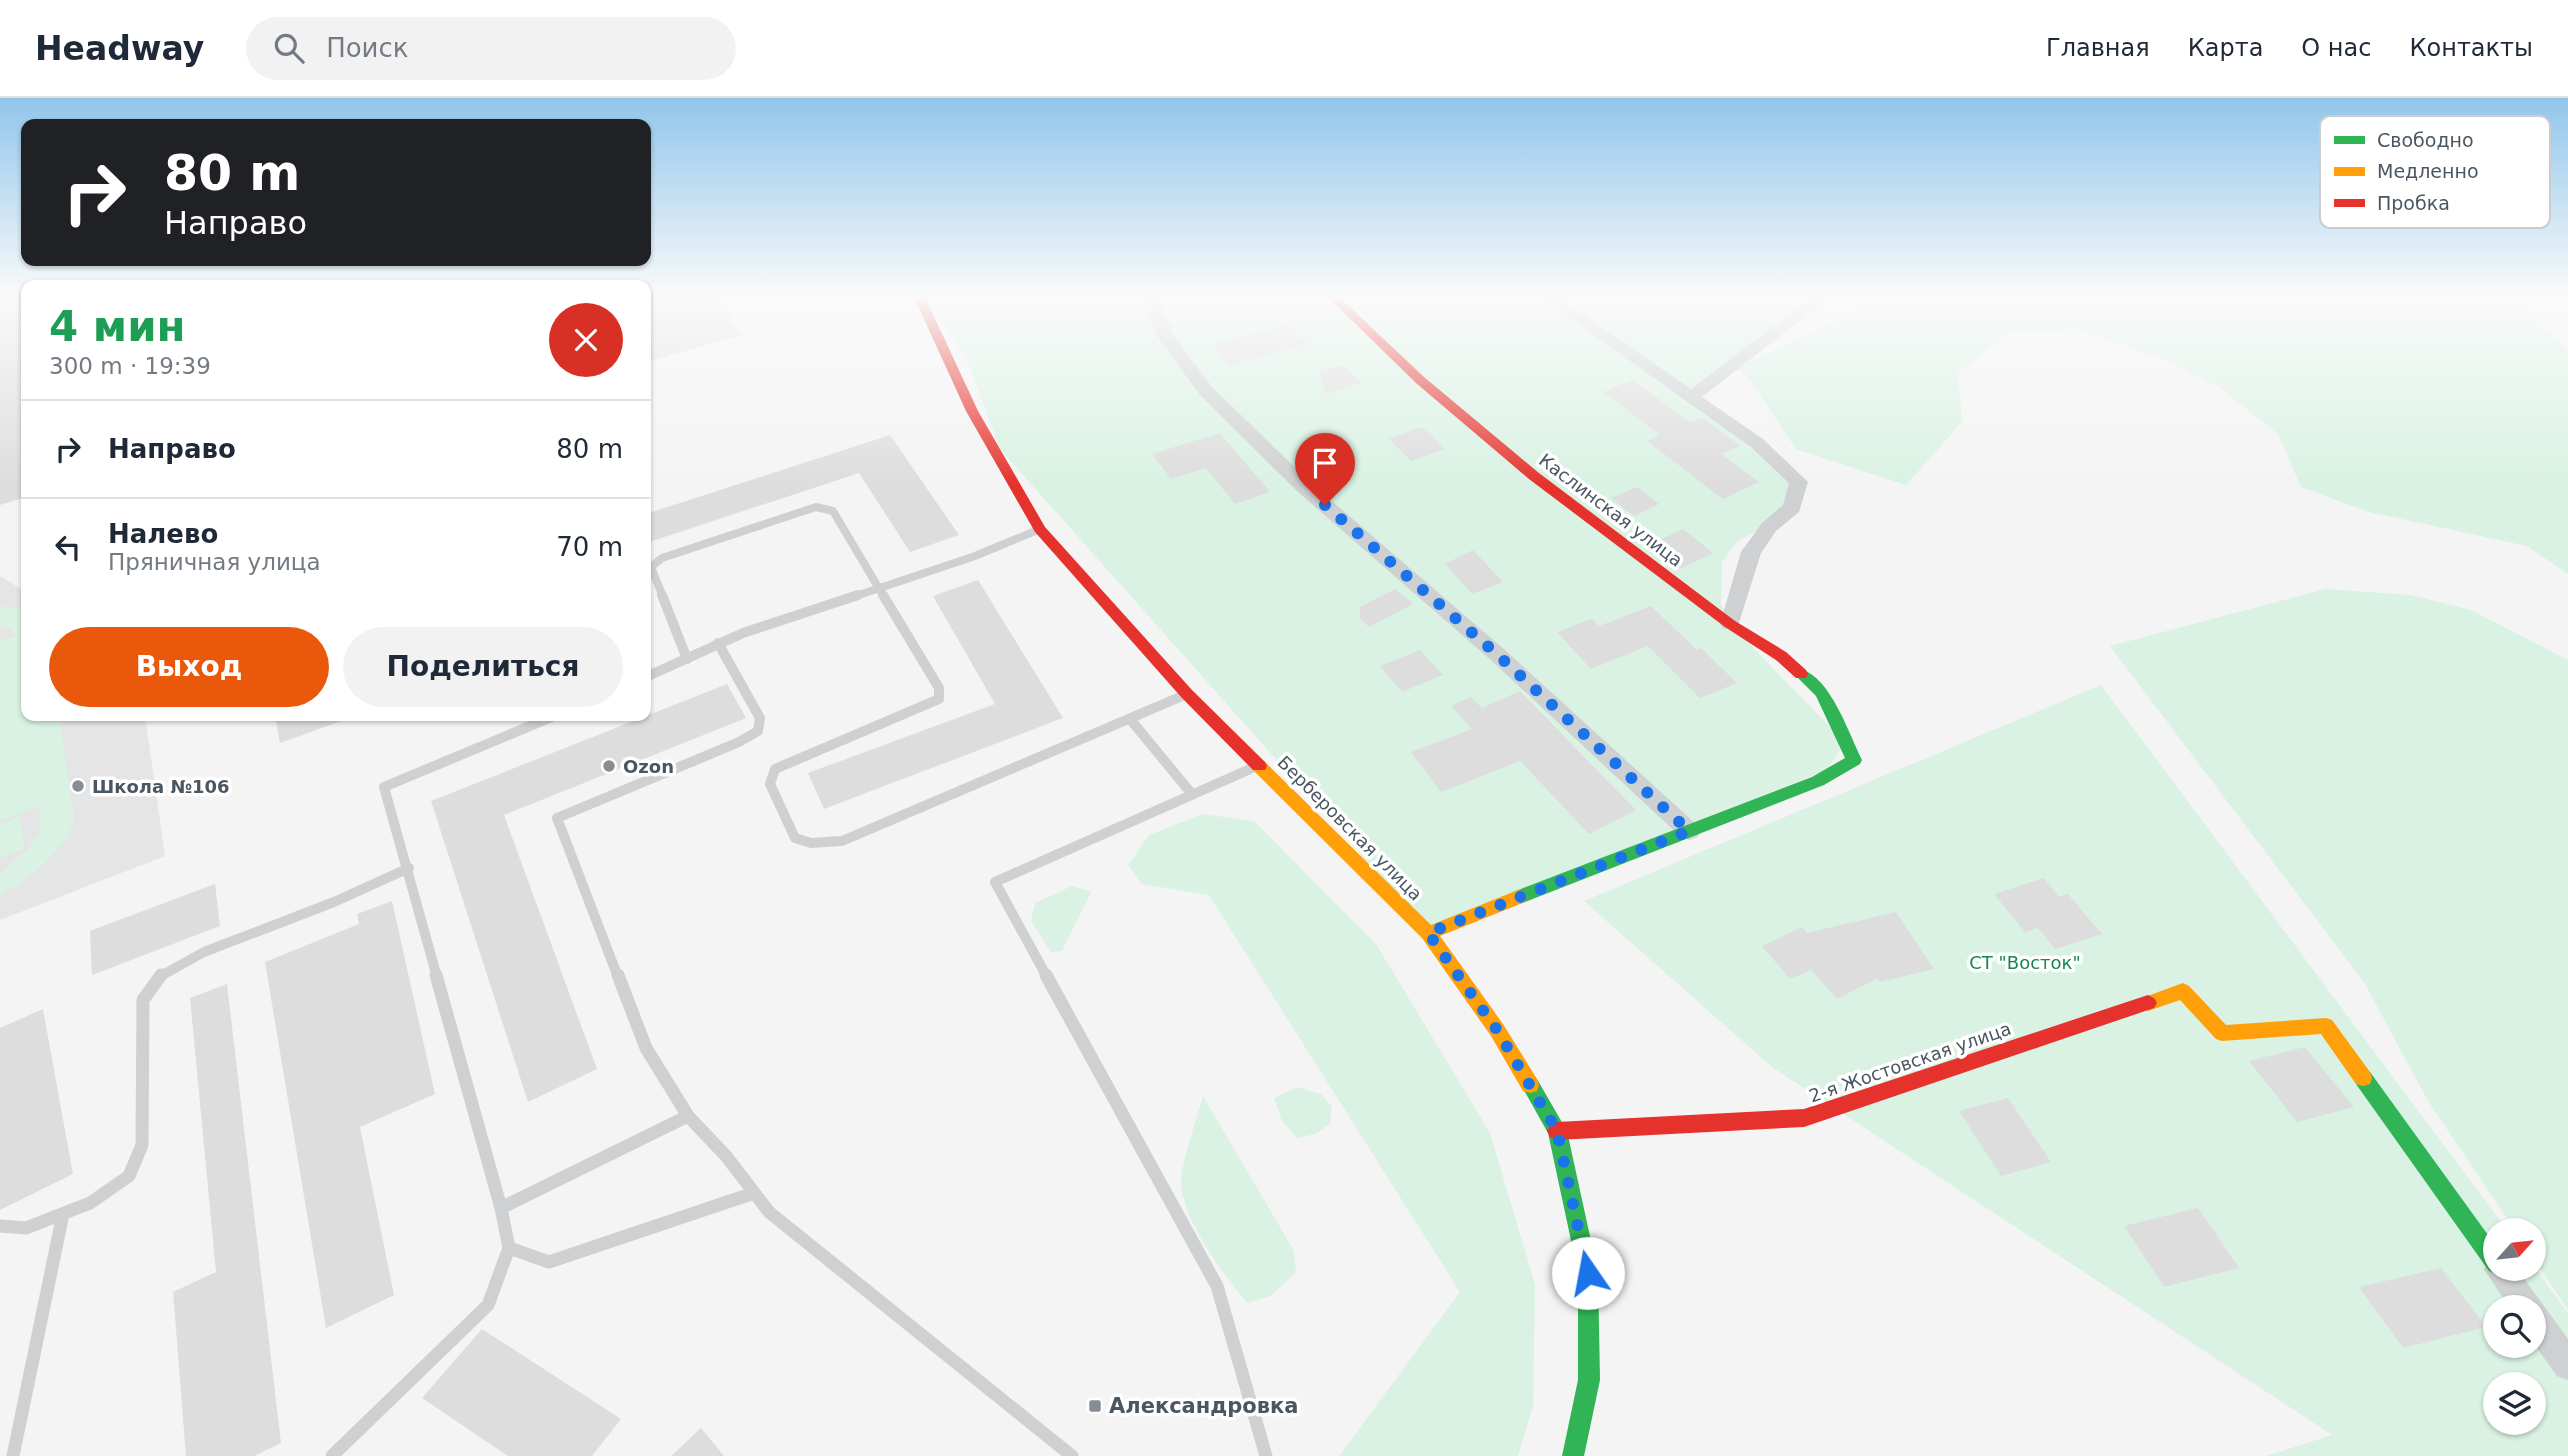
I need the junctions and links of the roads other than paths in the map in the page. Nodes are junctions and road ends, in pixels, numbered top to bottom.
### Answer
1 (948, 358) edge
2 (1182, 358) edge
3 (1397, 358) edge
4 (1636, 358) edge
5 (1742, 358) edge
6 (1691, 397) junction
7 (1040, 528) junction
8 (878, 588) junction
9 (1730, 624) junction
10 (718, 643) junction
11 (687, 659) junction
12 (651, 675) edge
13 (1187, 694) junction
14 (1130, 719) junction
15 (542, 721) edge
16 (1260, 765) junction
17 (1191, 793) junction
18 (1689, 831) junction
19 (409, 868) junction
20 (1428, 933) junction
21 (688, 1116) junction
22 (1557, 1131) junction
23 (754, 1193) junction
24 (500, 1208) junction
25 (63, 1214) junction
26 (0, 1226) edge
27 (2483, 1246) edge
28 (509, 1248) junction
29 (2546, 1335) edge
30 (2568, 1365) edge
31 (13, 1456) edge
32 (332, 1456) edge
33 (1072, 1456) edge
34 (1266, 1456) edge
35 (1573, 1456) edge

1 - 7 street, Берберовская улица
2 - 18 street
3 - 9 street, Каслинская улица
4 - 6 street
5 - 6 street
6 - 9 street
7 - 8 lane
7 - 13 street, Берберовская улица
8 - 10 lane
8 - 11 lane
8 - 14 lane
9 - 18 street, Каслинская улица
10 - 11 lane
10 - 21 lane
11 - 12 lane
13 - 14 lane
13 - 16 street, Берберовская улица
14 - 17 lane
15 - 19 lane
16 - 17 lane
16 - 20 street, Берберовская улица
17 - 34 lane
18 - 20 street
19 - 24 lane
19 - 25 lane
20 - 22 street, Берберовская улица
21 - 23 lane
21 - 24 lane
22 - 27 street, 2-я Жостовская улица
22 - 35 street, Берберовская улица
23 - 28 lane
23 - 33 lane
24 - 28 lane
25 - 26 lane
25 - 31 lane
28 - 32 lane
29 - 30 street

